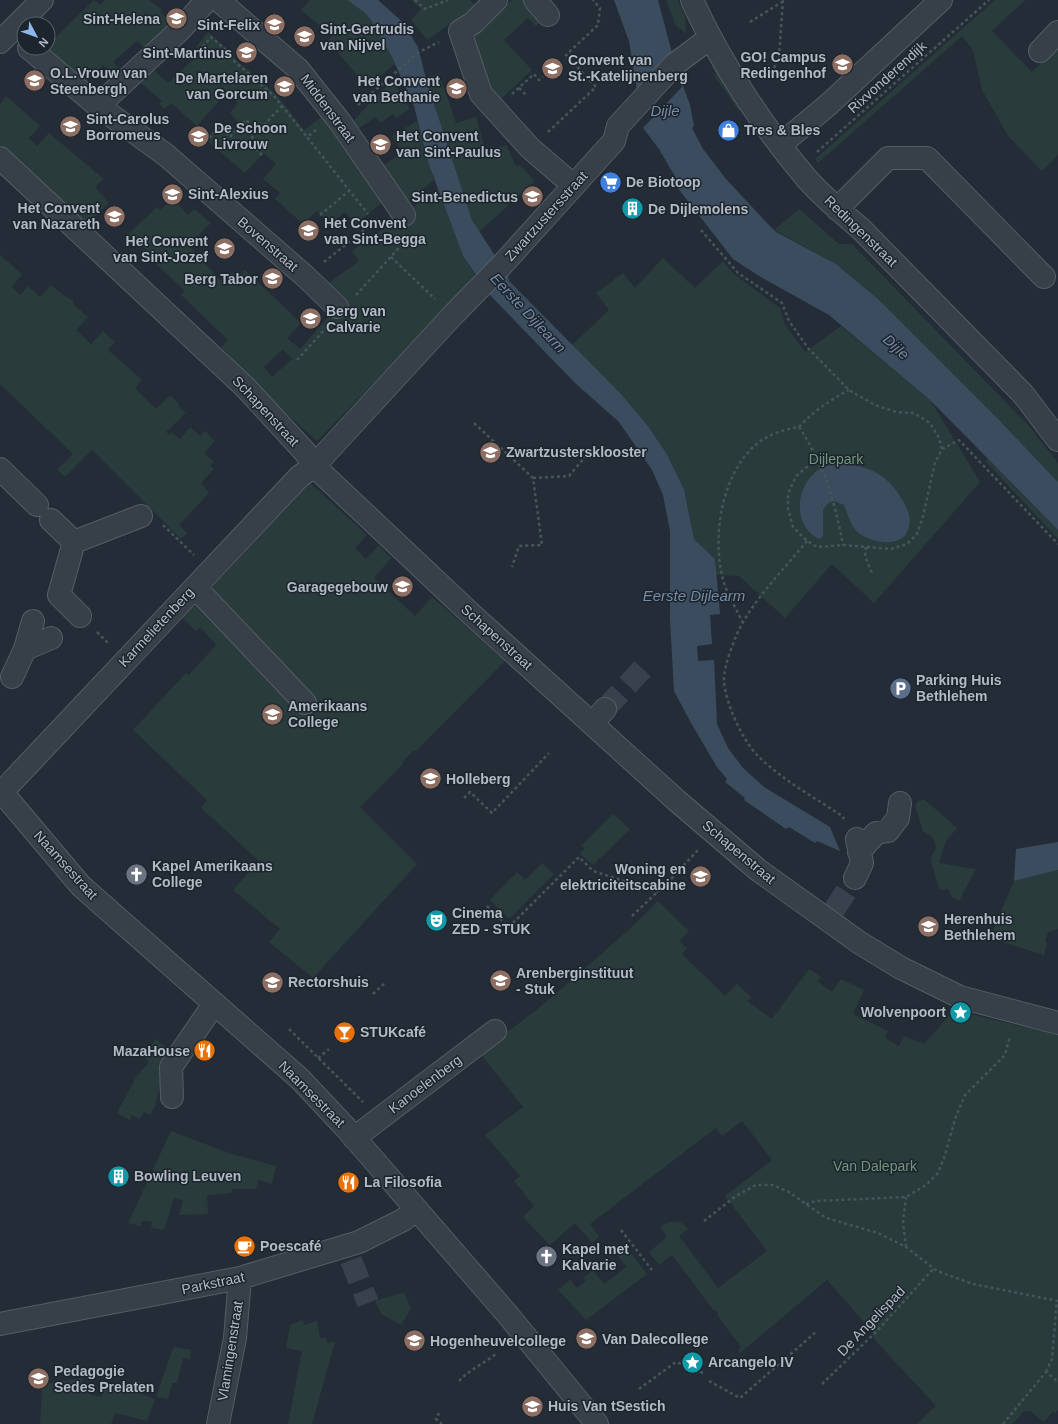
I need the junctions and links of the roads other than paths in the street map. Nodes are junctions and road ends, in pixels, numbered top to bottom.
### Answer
1 (42, 0) edge
2 (207, 0) edge
3 (218, 0) edge
4 (496, 0) edge
5 (692, 0) edge
6 (941, 0) edge
7 (1058, 32) edge
8 (710, 38) junction
9 (11, 39) edge
10 (1040, 51) dead end
11 (39, 56) edge
12 (98, 106) junction
13 (781, 144) junction
14 (0, 158) edge
15 (573, 185) junction
16 (837, 208) junction
17 (401, 209) road end
18 (1044, 277) dead end
19 (344, 304) road end
20 (1058, 440) edge
21 (314, 466) junction
22 (0, 469) edge
23 (141, 516) dead end
24 (74, 542) junction
25 (194, 587) junction
26 (80, 616) road end
27 (33, 621) dead end
28 (51, 638) dead end
29 (26, 649) junction
30 (12, 677) dead end
31 (305, 703) dead end
32 (1, 791) edge
33 (864, 840) road end
34 (855, 878) tunnel mouth
35 (214, 1004) junction
36 (1058, 1023) edge
37 (495, 1030) dead end
38 (172, 1097) dead end
39 (354, 1138) junction
40 (416, 1210) junction
41 (240, 1278) junction
42 (0, 1324) edge
43 (218, 1424) edge
44 (596, 1424) edge

1 - 9 street
2 - 12 street
3 - 17 street, Middenstraat
4 - 15 street
5 - 8 street, Redingenstraat
6 - 13 street
7 - 10 street
8 - 13 street, Redingenstraat
8 - 15 street, Zwartzustersstraat
11 - 12 street, Bovenstraat
12 - 19 street, Bovenstraat
13 - 16 street, Redingenstraat
14 - 21 street, Schapenstraat
15 - 21 street, Zwartzustersstraat
16 - 18 street
16 - 20 street, Redingenstraat
21 - 25 street, Karmelietenberg
21 - 36 street, Schapenstraat
22 - 24 street
23 - 24 street
24 - 26 street
25 - 31 street
25 - 32 street, Karmelietenberg
27 - 29 street
28 - 29 street
29 - 30 street
32 - 35 street, Naamsestraat
33 - 34 street
35 - 38 street
35 - 39 street, Naamsestraat
37 - 39 street, Kanoelenberg
39 - 40 street, Naamsestraat
40 - 41 street, Parkstraat
40 - 44 street, Naamsestraat
41 - 42 street, Parkstraat
41 - 43 street, Vlamingenstraat

